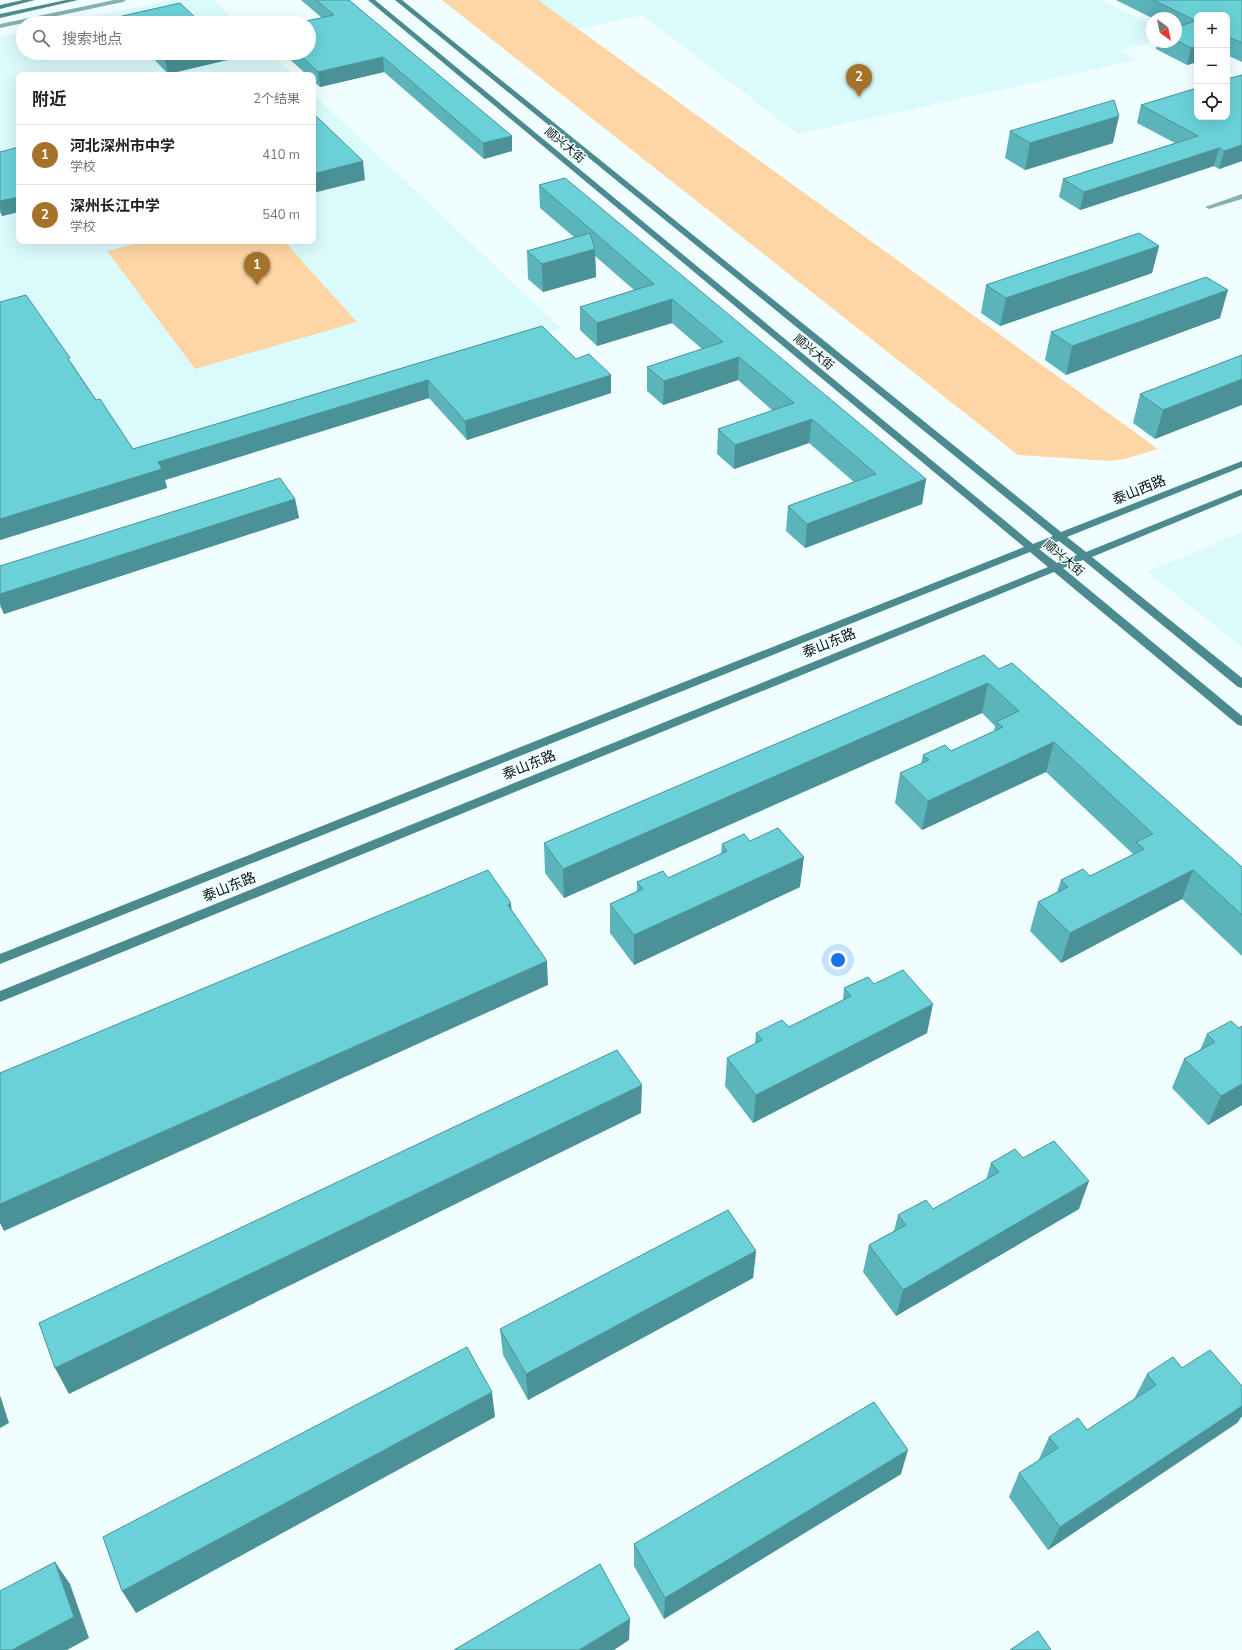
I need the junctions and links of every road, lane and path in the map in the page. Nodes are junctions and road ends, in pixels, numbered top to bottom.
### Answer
1 (32, 0) edge
2 (76, 0) edge
3 (123, 0) edge
4 (371, 0) edge
5 (398, 0) edge
6 (0, 7) edge
7 (0, 16) edge
8 (47, 16) edge
9 (16, 23) edge
10 (0, 26) edge
11 (1241, 197) edge
12 (1209, 206) dead end
13 (1242, 464) edge
14 (1242, 492) edge
15 (1060, 537) junction
16 (1046, 542) joint
17 (1032, 548) junction
18 (1084, 556) junction
19 (1056, 568) junction
20 (1242, 684) edge
21 (1242, 722) edge
22 (0, 959) edge
23 (0, 996) edge

1 - 6 main road
2 - 7 main road
3 - 8 street
4 - 17 main road, 顺兴大街
5 - 15 main road, 顺兴大街
9 - 10 street
11 - 12 street
13 - 15 main road, 泰山西路
14 - 18 main road
15 - 16 main road, 泰山西路
15 - 18 main road, 顺兴大街
16 - 17 main road, 泰山东路
17 - 19 main road, 顺兴大街
17 - 22 main road, 泰山东路
18 - 19 main road, 泰山东路
18 - 20 main road, 顺兴大街
19 - 21 main road, 顺兴大街
19 - 23 main road, 泰山东路

